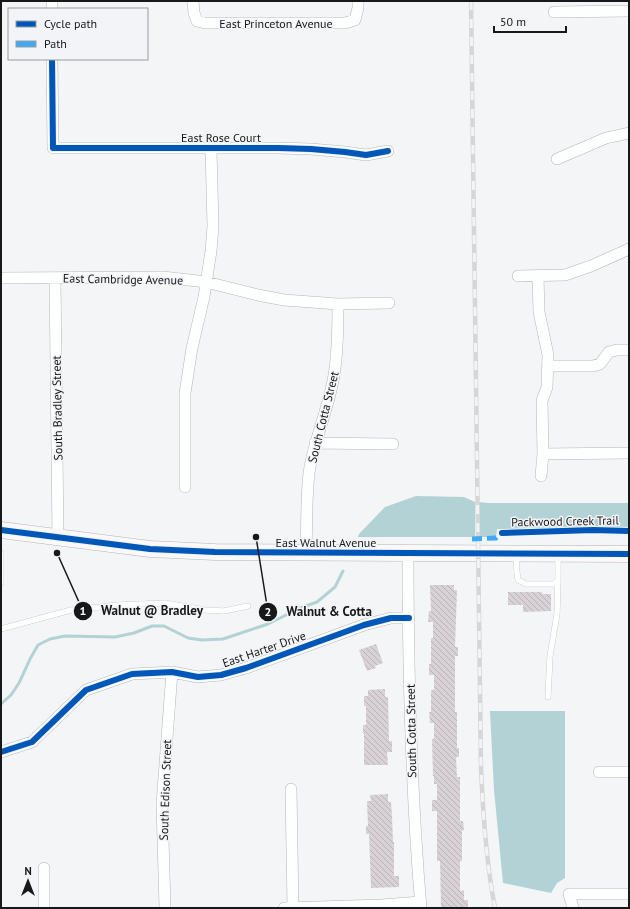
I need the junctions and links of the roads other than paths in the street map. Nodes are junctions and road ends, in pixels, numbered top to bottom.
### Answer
1 (193, 1) edge
2 (358, 1) edge
3 (629, 11) edge
4 (554, 12) dead end
5 (52, 60) edge
6 (629, 133) edge
7 (211, 149) junction
8 (388, 151) dead end
9 (557, 159) dead end
10 (629, 249) edge
11 (518, 276) dead end
12 (538, 276) junction
13 (1, 278) edge
14 (55, 278) junction
15 (206, 282) junction
16 (389, 303) dead end
17 (338, 304) junction
18 (629, 350) edge
19 (548, 366) junction
20 (315, 443) junction
21 (393, 444) dead end
22 (629, 453) edge
23 (543, 454) junction
24 (541, 476) dead end
25 (185, 487) dead end
26 (1, 530) edge
27 (58, 538) junction
28 (1, 553) edge
29 (306, 553) junction
30 (408, 553) junction
31 (516, 554) junction
32 (558, 554) junction
33 (629, 554) edge
34 (558, 580) junction
35 (1, 583) edge
36 (248, 606) dead end
37 (409, 618) junction
38 (1, 629) edge
39 (172, 672) junction
40 (548, 697) dead end
41 (1, 752) edge
42 (598, 772) dead end
43 (629, 772) edge
44 (291, 789) dead end
45 (44, 868) dead end
46 (629, 894) edge
47 (420, 905) edge
48 (44, 908) edge
49 (164, 908) edge
50 (284, 908) edge
51 (293, 908) edge
52 (573, 908) edge

1 - 2 street, East Princeton Avenue
3 - 4 street
5 - 7 street, East Rose Court
6 - 9 street
7 - 8 street, East Rose Court
7 - 15 street
10 - 12 street
11 - 12 street
12 - 19 street
13 - 14 street, East Cambridge Avenue
14 - 15 street, East Cambridge Avenue
14 - 27 street, South Bradley Street
15 - 17 street, East Cambridge Avenue
15 - 25 street
16 - 17 street, East Cambridge Avenue
17 - 20 street, South Cotta Street
18 - 19 street
19 - 23 street
20 - 21 street
20 - 29 street, South Cotta Street
22 - 23 street
23 - 24 street
26 - 27 main road, East Walnut Avenue
27 - 29 main road, East Walnut Avenue
28 - 35 lane
29 - 30 main road, East Walnut Avenue
30 - 31 main road, East Walnut Avenue
30 - 37 street, South Cotta Street
31 - 32 main road, East Walnut Avenue
31 - 34 lane
32 - 33 main road, East Walnut Avenue
32 - 34 lane
34 - 40 lane
36 - 38 lane
37 - 39 street, East Harter Drive
37 - 47 street, South Cotta Street
39 - 41 street, East Harter Drive
39 - 49 street, South Edison Street
42 - 43 street
44 - 51 street
45 - 48 street
46 - 52 street
47 - 51 street
50 - 51 street

